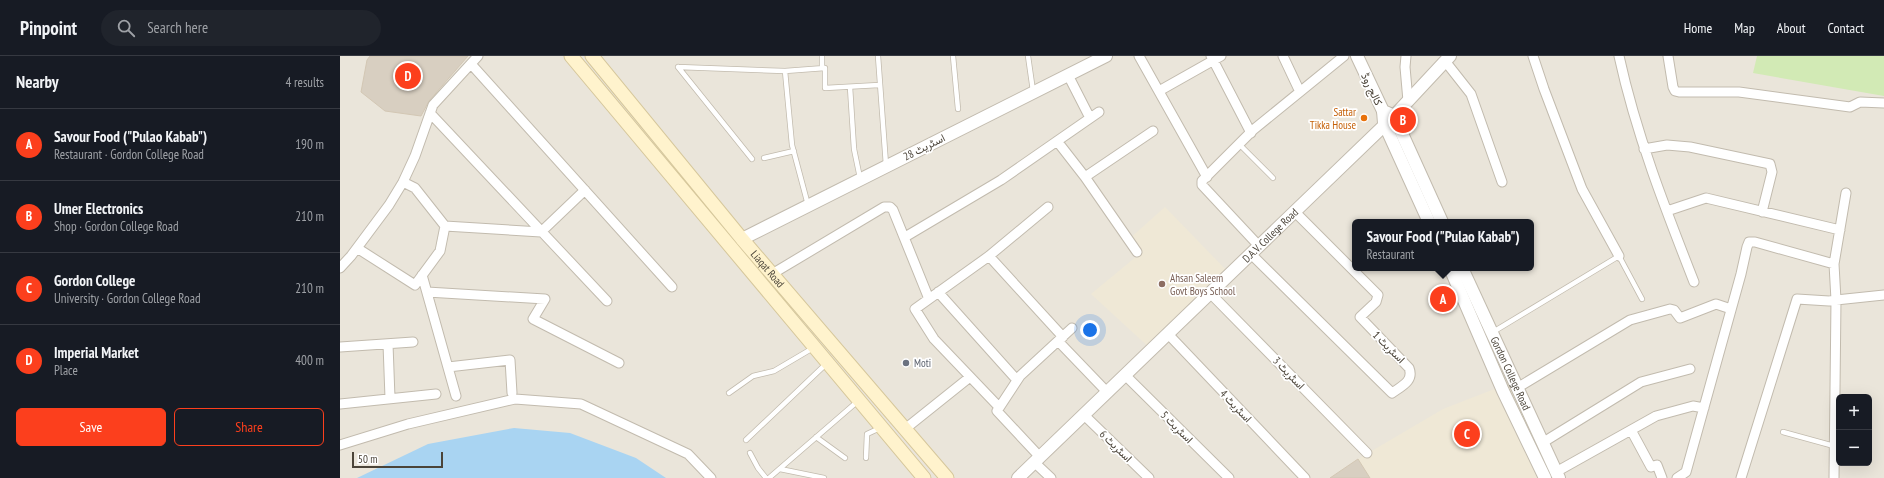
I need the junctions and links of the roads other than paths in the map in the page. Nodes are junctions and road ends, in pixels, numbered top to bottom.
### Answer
1 (478, 56) edge
2 (571, 56) edge
3 (592, 56) edge
4 (822, 56) edge
5 (878, 56) edge
6 (953, 56) edge
7 (1028, 56) edge
8 (1105, 56) edge
9 (1139, 56) edge
10 (1284, 56) edge
11 (1344, 56) edge
12 (1357, 56) edge
13 (1406, 56) edge
14 (1533, 56) edge
15 (1619, 56) edge
16 (1668, 56) edge
17 (1215, 57) edge
18 (1448, 59) edge
19 (471, 64) junction
20 (822, 68) junction
21 (786, 71) junction
22 (1068, 75) junction
23 (879, 85) junction
24 (850, 87) junction
25 (1159, 91) junction
26 (1034, 92) junction
27 (1300, 92) junction
28 (1408, 101) junction
29 (1884, 103) edge
30 (958, 109) dead end
31 (1099, 112) dead end
32 (430, 113) junction
33 (1387, 117) junction
34 (1090, 118) junction
35 (1153, 131) dead end
36 (1251, 133) junction
37 (1057, 141) junction
38 (1239, 144) junction
39 (1644, 149) junction
40 (794, 151) junction
41 (764, 158) dead end
42 (752, 160) dead end
43 (886, 167) junction
44 (1207, 176) junction
45 (1085, 177) junction
46 (1273, 178) dead end
47 (861, 179) junction
48 (403, 182) junction
49 (1502, 182) dead end
50 (585, 190) junction
51 (1846, 193) dead end
52 (808, 206) junction
53 (1048, 207) dead end
54 (1294, 211) junction
55 (1667, 212) junction
56 (1762, 212) junction
57 (1428, 219) edge
58 (1440, 219) edge
59 (445, 226) junction
60 (1840, 230) junction
61 (541, 232) junction
62 (905, 237) junction
63 (742, 239) junction
64 (357, 248) junction
65 (1255, 250) junction
66 (1137, 252) dead end
67 (989, 256) junction
68 (1619, 256) junction
69 (1834, 264) junction
70 (340, 268) edge
71 (1352, 269) edge
72 (1354, 271) edge
73 (1451, 271) edge
74 (1463, 271) edge
75 (772, 274) junction
76 (422, 275) junction
77 (1694, 282) dead end
78 (672, 287) dead end
79 (427, 292) junction
80 (938, 292) junction
81 (1210, 293) junction
82 (1884, 295) edge
83 (929, 299) junction
84 (1642, 299) dead end
85 (1836, 300) junction
86 (606, 301) dead end
87 (1731, 309) junction
88 (1072, 328) dead end
89 (1492, 333) junction
90 (1168, 334) junction
91 (1061, 339) junction
92 (413, 342) dead end
93 (388, 344) junction
94 (340, 347) edge
95 (814, 347) junction
96 (619, 363) dead end
97 (828, 363) junction
98 (448, 367) junction
99 (1690, 369) dead end
100 (1125, 375) junction
101 (970, 377) junction
102 (1017, 380) junction
103 (1517, 388) junction
104 (1107, 392) junction
105 (512, 393) dead end
106 (729, 393) dead end
107 (436, 394) dead end
108 (456, 396) dead end
109 (390, 398) junction
110 (859, 400) junction
111 (340, 404) edge
112 (999, 406) junction
113 (1704, 408) junction
114 (1084, 415) junction
115 (881, 427) junction
116 (905, 429) junction
117 (1631, 430) junction
118 (1783, 432) dead end
119 (816, 437) junction
120 (746, 440) dead end
121 (1542, 443) junction
122 (340, 445) edge
123 (1834, 446) junction
124 (750, 453) dead end
125 (1367, 453) dead end
126 (845, 458) dead end
127 (866, 458) dead end
128 (1037, 459) junction
129 (780, 469) junction
130 (1557, 475) edge
131 (711, 478) edge
132 (766, 478) edge
133 (769, 478) edge
134 (824, 478) edge
135 (924, 478) edge
136 (947, 478) edge
137 (1018, 478) edge
138 (1051, 478) edge
139 (1149, 478) edge
140 (1229, 478) edge
141 (1305, 478) edge
142 (1545, 478) edge
143 (1662, 478) edge
144 (1677, 478) edge
145 (1741, 478) edge
146 (1834, 478) edge

1 - 19 street
2 - 95 main road, Liaqat Road
3 - 63 main road, Liaqat Road
4 - 20 lane
5 - 23 lane
6 - 30 lane
7 - 26 lane
8 - 22 street, اسٹریٹ 28
9 - 25 street
10 - 27 street
11 - 27 street
12 - 33 street, کالج روڈ
13 - 28 street
14 - 68 street
15 - 39 street
16 - 29 street
17 - 25 street
17 - 36 street
18 - 28 street, D.A.V. College Road
18 - 49 street
19 - 32 street
19 - 50 street
20 - 21 lane
20 - 24 lane
21 - 40 lane
21 - 42 lane
22 - 26 street, اسٹریٹ 28
22 - 34 street
23 - 24 lane
23 - 43 lane
24 - 47 lane
25 - 44 street
26 - 43 street, اسٹریٹ 28
27 - 36 street
28 - 33 street, D.A.V. College Road
31 - 34 street
32 - 48 street
32 - 61 street
33 - 54 street, D.A.V. College Road
33 - 57 street
33 - 58 street
34 - 37 street
35 - 45 street
36 - 38 street
37 - 45 street
37 - 62 street
38 - 44 street
38 - 46 lane
39 - 55 street
39 - 56 street
40 - 41 lane
40 - 52 lane
43 - 47 street, اسٹریٹ 28
44 - 65 street
45 - 66 street
47 - 52 street, اسٹریٹ 28
48 - 59 street
48 - 64 street
50 - 61 street
50 - 78 street
51 - 60 street
52 - 63 street, اسٹریٹ 28
53 - 67 street
54 - 65 street, D.A.V. College Road
54 - 71 street, اسٹریٹ 1
55 - 56 street
55 - 77 street
56 - 60 street
59 - 61 street
59 - 76 street
60 - 69 street
61 - 86 street
62 - 75 street
62 - 83 street
63 - 75 main road, Liaqat Road
64 - 70 street
64 - 76 street
65 - 72 street, اسٹریٹ 1
65 - 81 street, D.A.V. College Road
67 - 80 street
67 - 91 street
68 - 84 lane
68 - 89 lane
69 - 85 street
69 - 87 street
73 - 142 street, Gordon College Road
74 - 89 street, Gordon College Road
75 - 116 main road, Liaqat Road
76 - 79 street
79 - 96 street
79 - 98 street
80 - 83 street
80 - 102 street
81 - 90 street, D.A.V. College Road
81 - 125 street, اسٹریٹ 3
82 - 85 street
83 - 101 street
85 - 123 street
85 - 145 street
87 - 103 street
87 - 113 street
88 - 91 street
89 - 103 street, Gordon College Road
90 - 100 street, D.A.V. College Road
90 - 141 street, اسٹریٹ 4
91 - 102 street
91 - 104 street
92 - 93 street
93 - 94 street
93 - 109 street
95 - 97 main road, Liaqat Road
95 - 106 lane
97 - 110 main road, Liaqat Road
97 - 120 lane
98 - 105 street
98 - 108 street
99 - 121 street
100 - 104 street, D.A.V. College Road
100 - 140 street, اسٹریٹ 5
101 - 112 street
101 - 116 street
102 - 112 street
103 - 121 street, Gordon College Road
104 - 114 street, D.A.V. College Road
107 - 109 street
109 - 111 street
110 - 115 main road, Liaqat Road
110 - 119 lane
112 - 128 street
113 - 117 street
113 - 144 street
114 - 128 street, D.A.V. College Road
114 - 139 street, اسٹریٹ 6
115 - 127 lane
115 - 135 main road, Liaqat Road
116 - 136 main road, Liaqat Road
117 - 130 street
117 - 143 street
118 - 123 lane
119 - 126 lane
119 - 129 lane
121 - 130 street, Gordon College Road
122 - 131 street
123 - 146 street
124 - 132 lane
128 - 137 street, D.A.V. College Road
128 - 138 street
129 - 133 lane
129 - 134 lane

